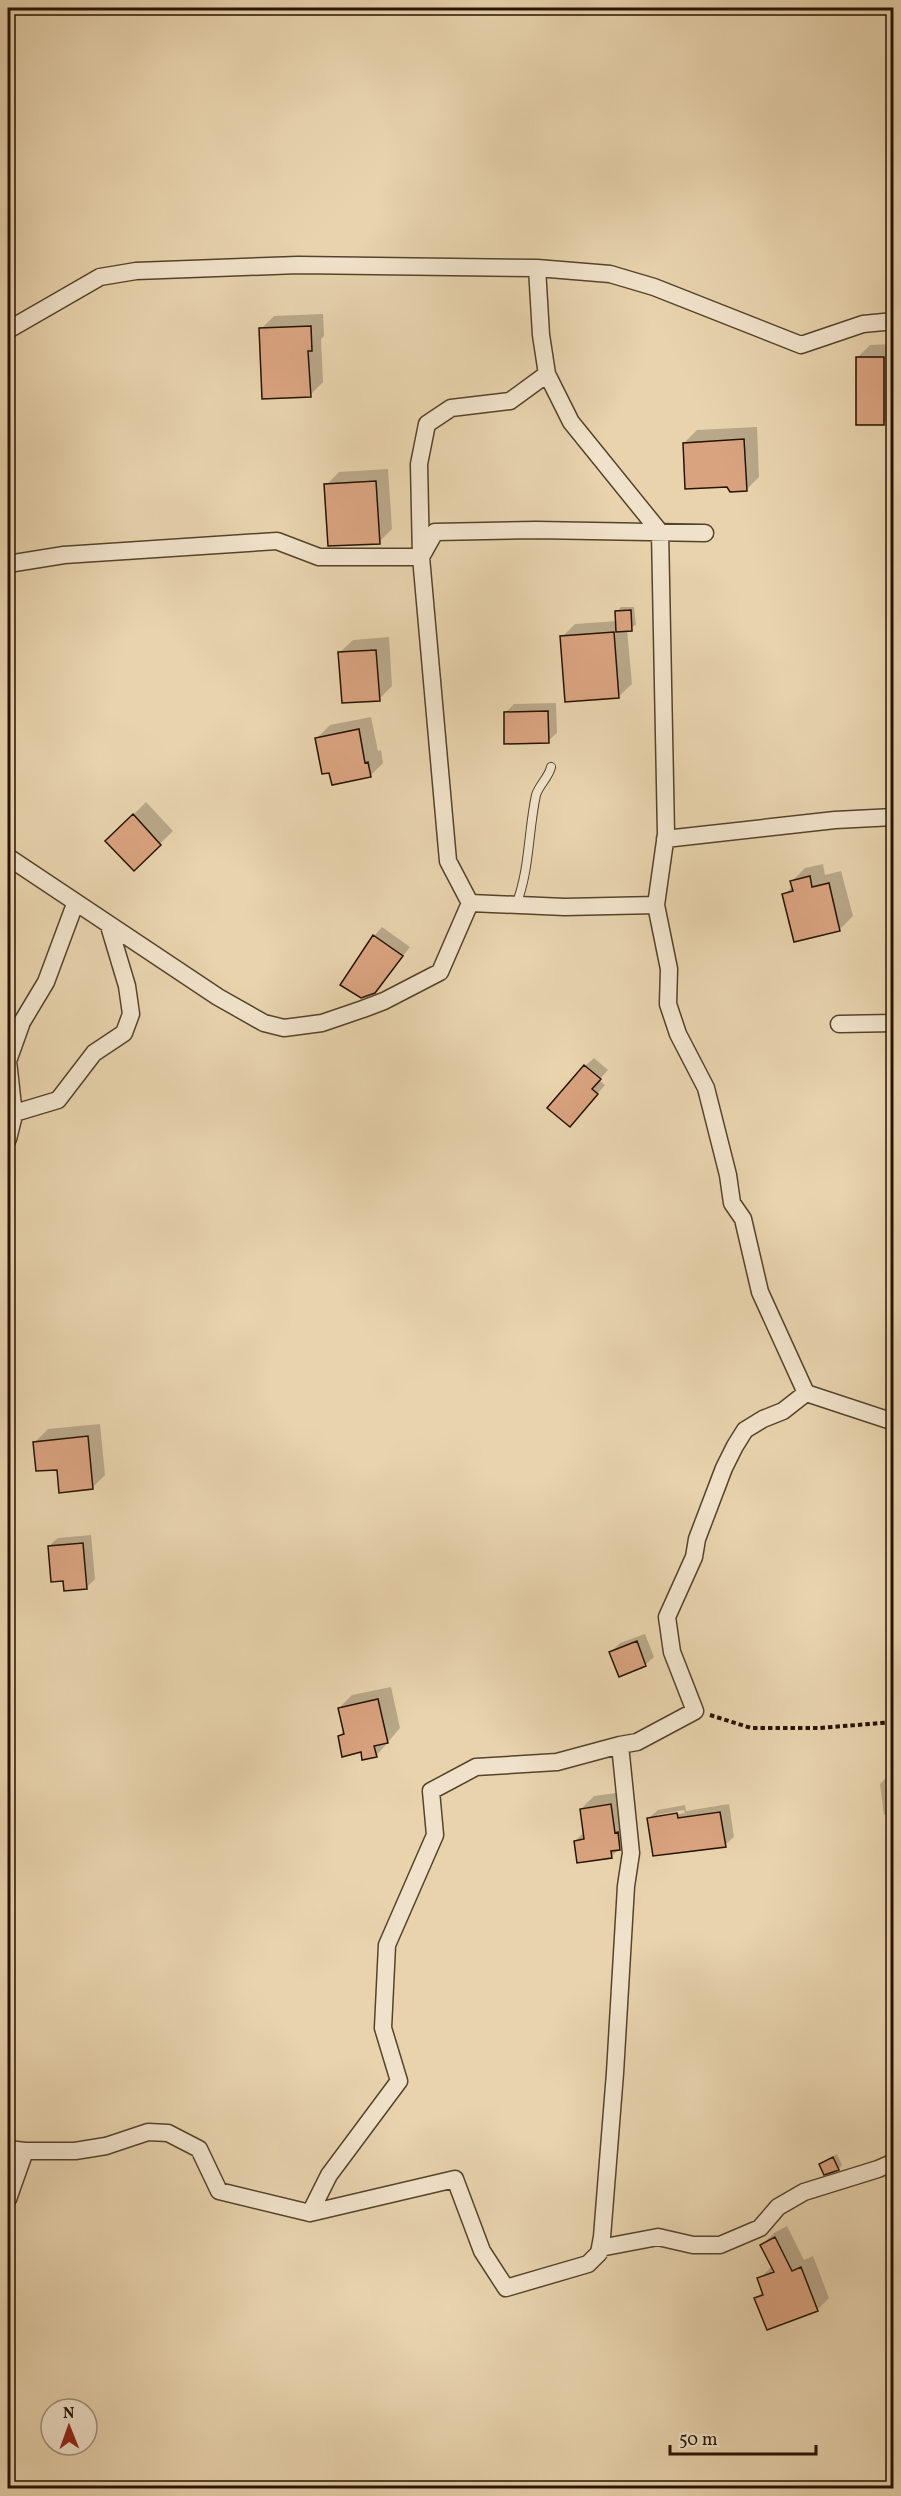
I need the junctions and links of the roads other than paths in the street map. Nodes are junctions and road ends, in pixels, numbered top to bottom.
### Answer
1 (537, 268) junction
2 (894, 321) edge
3 (8, 330) edge
4 (547, 374) junction
5 (660, 532) junction
6 (705, 532) dead end
7 (421, 557) junction
8 (8, 564) edge
9 (551, 766) dead end
10 (894, 817) edge
11 (665, 839) junction
12 (8, 857) edge
13 (470, 903) junction
14 (75, 904) junction
15 (516, 905) junction
16 (656, 905) junction
17 (109, 926) junction
18 (894, 1023) edge
19 (839, 1024) dead end
20 (11, 1115) edge
21 (8, 1138) edge
22 (806, 1393) junction
23 (894, 1422) edge
24 (620, 1745) junction
25 (8, 2149) edge
26 (25, 2151) junction
27 (894, 2162) edge
28 (8, 2199) edge
29 (310, 2213) junction
30 (600, 2248) junction

1 - 2 street
1 - 3 street
1 - 4 street
4 - 5 street
4 - 7 street
5 - 6 street
5 - 7 street
5 - 11 street
7 - 8 street
7 - 13 street
9 - 15 lane
10 - 11 street
11 - 16 street
12 - 14 street
13 - 15 street
13 - 17 street
14 - 17 street
14 - 20 street
15 - 16 street
16 - 22 street
17 - 20 street
18 - 19 street
20 - 21 street
22 - 23 street
22 - 24 street
24 - 29 street
24 - 30 street
25 - 26 street
26 - 28 street
26 - 29 street
27 - 30 street
29 - 30 street

